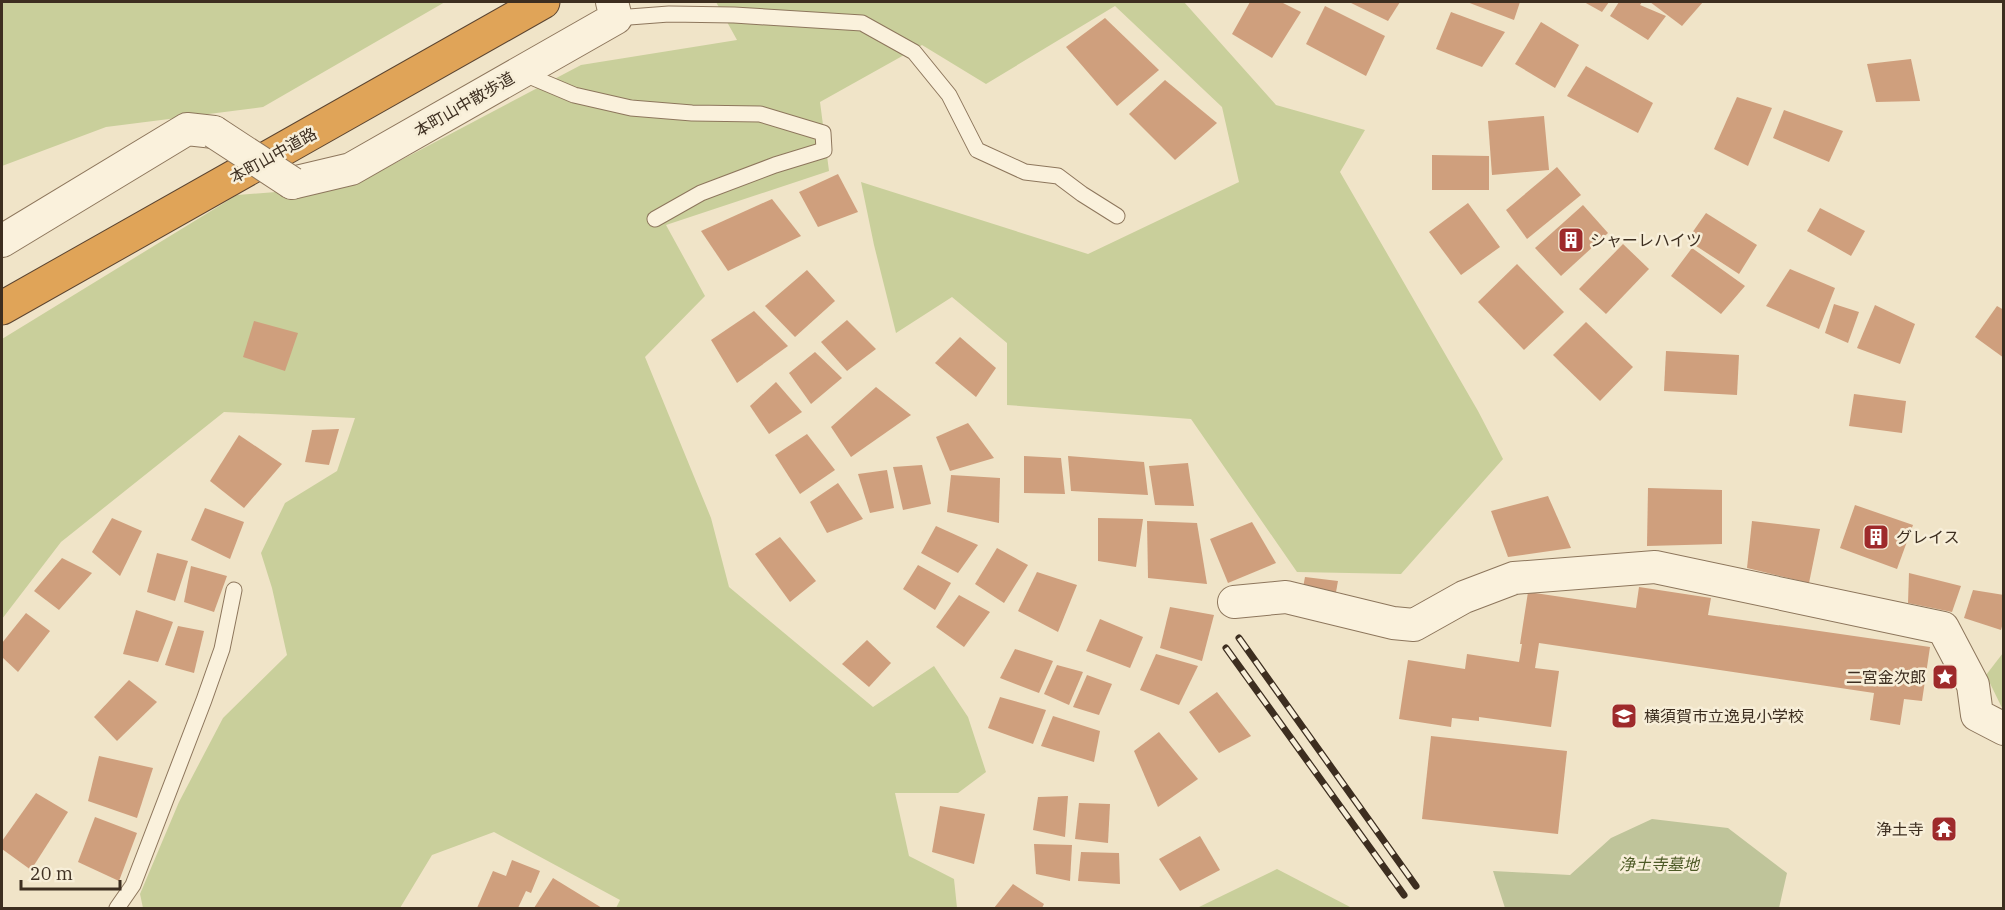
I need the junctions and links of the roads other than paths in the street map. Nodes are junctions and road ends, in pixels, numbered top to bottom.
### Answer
1 (504, 2) edge
2 (543, 2) edge
3 (614, 10) edge
4 (520, 73) junction
5 (1117, 216) dead end
6 (655, 219) dead end
7 (2, 241) edge
8 (2, 288) edge
9 (2, 309) edge
10 (234, 590) dead end
11 (1234, 602) dead end
12 (2004, 729) edge
13 (117, 909) edge

1 - 8 highway, 本町山中道路
2 - 9 highway, 本町山中道路
3 - 4 street, 本町山中散歩道
3 - 5 lane
4 - 6 lane
4 - 7 street, 本町山中散歩道, bridge
10 - 13 lane
11 - 12 street

